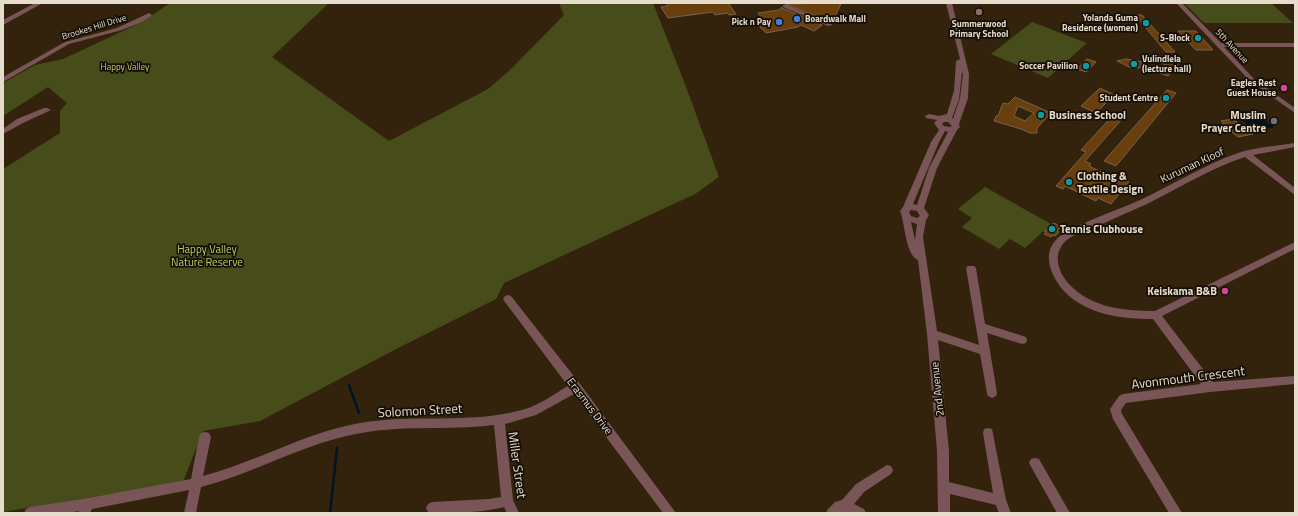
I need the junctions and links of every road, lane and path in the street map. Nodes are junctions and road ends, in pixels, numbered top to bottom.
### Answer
1 (40, 3) edge
2 (949, 3) edge
3 (1179, 3) edge
4 (785, 6) dead end
5 (149, 15) dead end
6 (3, 23) edge
7 (830, 25) dead end
8 (1219, 45) junction
9 (1295, 45) edge
10 (3, 80) edge
11 (962, 80) junction
12 (954, 106) junction
13 (47, 110) dead end
14 (1295, 111) edge
15 (930, 116) dead end
16 (947, 120) junction
17 (954, 127) junction
18 (943, 129) junction
19 (3, 132) edge
20 (1295, 145) edge
21 (1248, 155) junction
22 (1295, 192) edge
23 (920, 209) junction
24 (907, 212) junction
25 (922, 220) junction
26 (1295, 245) edge
27 (922, 266) junction
28 (971, 268) dead end
29 (508, 299) dead end
30 (1156, 315) junction
31 (981, 327) junction
32 (932, 334) junction
33 (1022, 340) dead end
34 (985, 351) junction
35 (1295, 380) edge
36 (576, 387) junction
37 (1210, 387) junction
38 (992, 393) dead end
39 (499, 420) junction
40 (988, 433) dead end
41 (205, 437) dead end
42 (1035, 463) dead end
43 (887, 470) dead end
44 (195, 484) junction
45 (944, 487) junction
46 (1000, 500) junction
47 (507, 502) junction
48 (845, 506) junction
49 (86, 508) edge
50 (432, 508) dead end
51 (669, 512) edge
52 (30, 513) edge
53 (190, 513) edge
54 (513, 513) edge
55 (832, 513) edge
56 (860, 513) edge
57 (944, 513) edge
58 (1005, 513) edge
59 (1064, 513) edge
60 (1176, 513) edge

1 - 6 street
2 - 11 street, 2nd Avenue
3 - 8 street, 5th Avenue
4 - 7 street
5 - 10 street, Brookes Hill Drive
8 - 9 street
8 - 14 street, 5th Avenue
11 - 12 street, 2nd Avenue
11 - 17 street, 2nd Avenue
12 - 15 street
12 - 16 street, 2nd Avenue
13 - 19 street
16 - 17 street
16 - 18 street, 2nd Avenue
17 - 18 street
17 - 23 street, 2nd Avenue
18 - 24 street, 2nd Avenue
20 - 21 street, Kuruman Kloof
21 - 22 street
21 - 30 street, Kuruman Kloof
23 - 24 street
23 - 25 street, 2nd Avenue
24 - 25 street
24 - 27 street, 2nd Avenue
25 - 27 street, 2nd Avenue
26 - 30 street
27 - 32 street, 2nd Avenue
28 - 31 street
29 - 36 street, Erasmus Drive
30 - 37 street
31 - 33 street
31 - 34 street
32 - 34 street
32 - 45 street, 2nd Avenue
34 - 38 street
35 - 37 street, Avonmouth Crescent
36 - 39 street, Solomon Street
36 - 51 street, Erasmus Drive
37 - 60 street, Avonmouth Crescent
39 - 44 street, Solomon Street
39 - 47 street, Miller Street
40 - 46 street
41 - 44 street
42 - 59 street
43 - 48 street
44 - 49 street, Solomon Street
44 - 53 street
45 - 46 street
45 - 57 street, 2nd Avenue
46 - 58 street
47 - 50 street
47 - 54 street, Miller Street
48 - 55 street
48 - 56 street
49 - 52 street, Solomon Street

